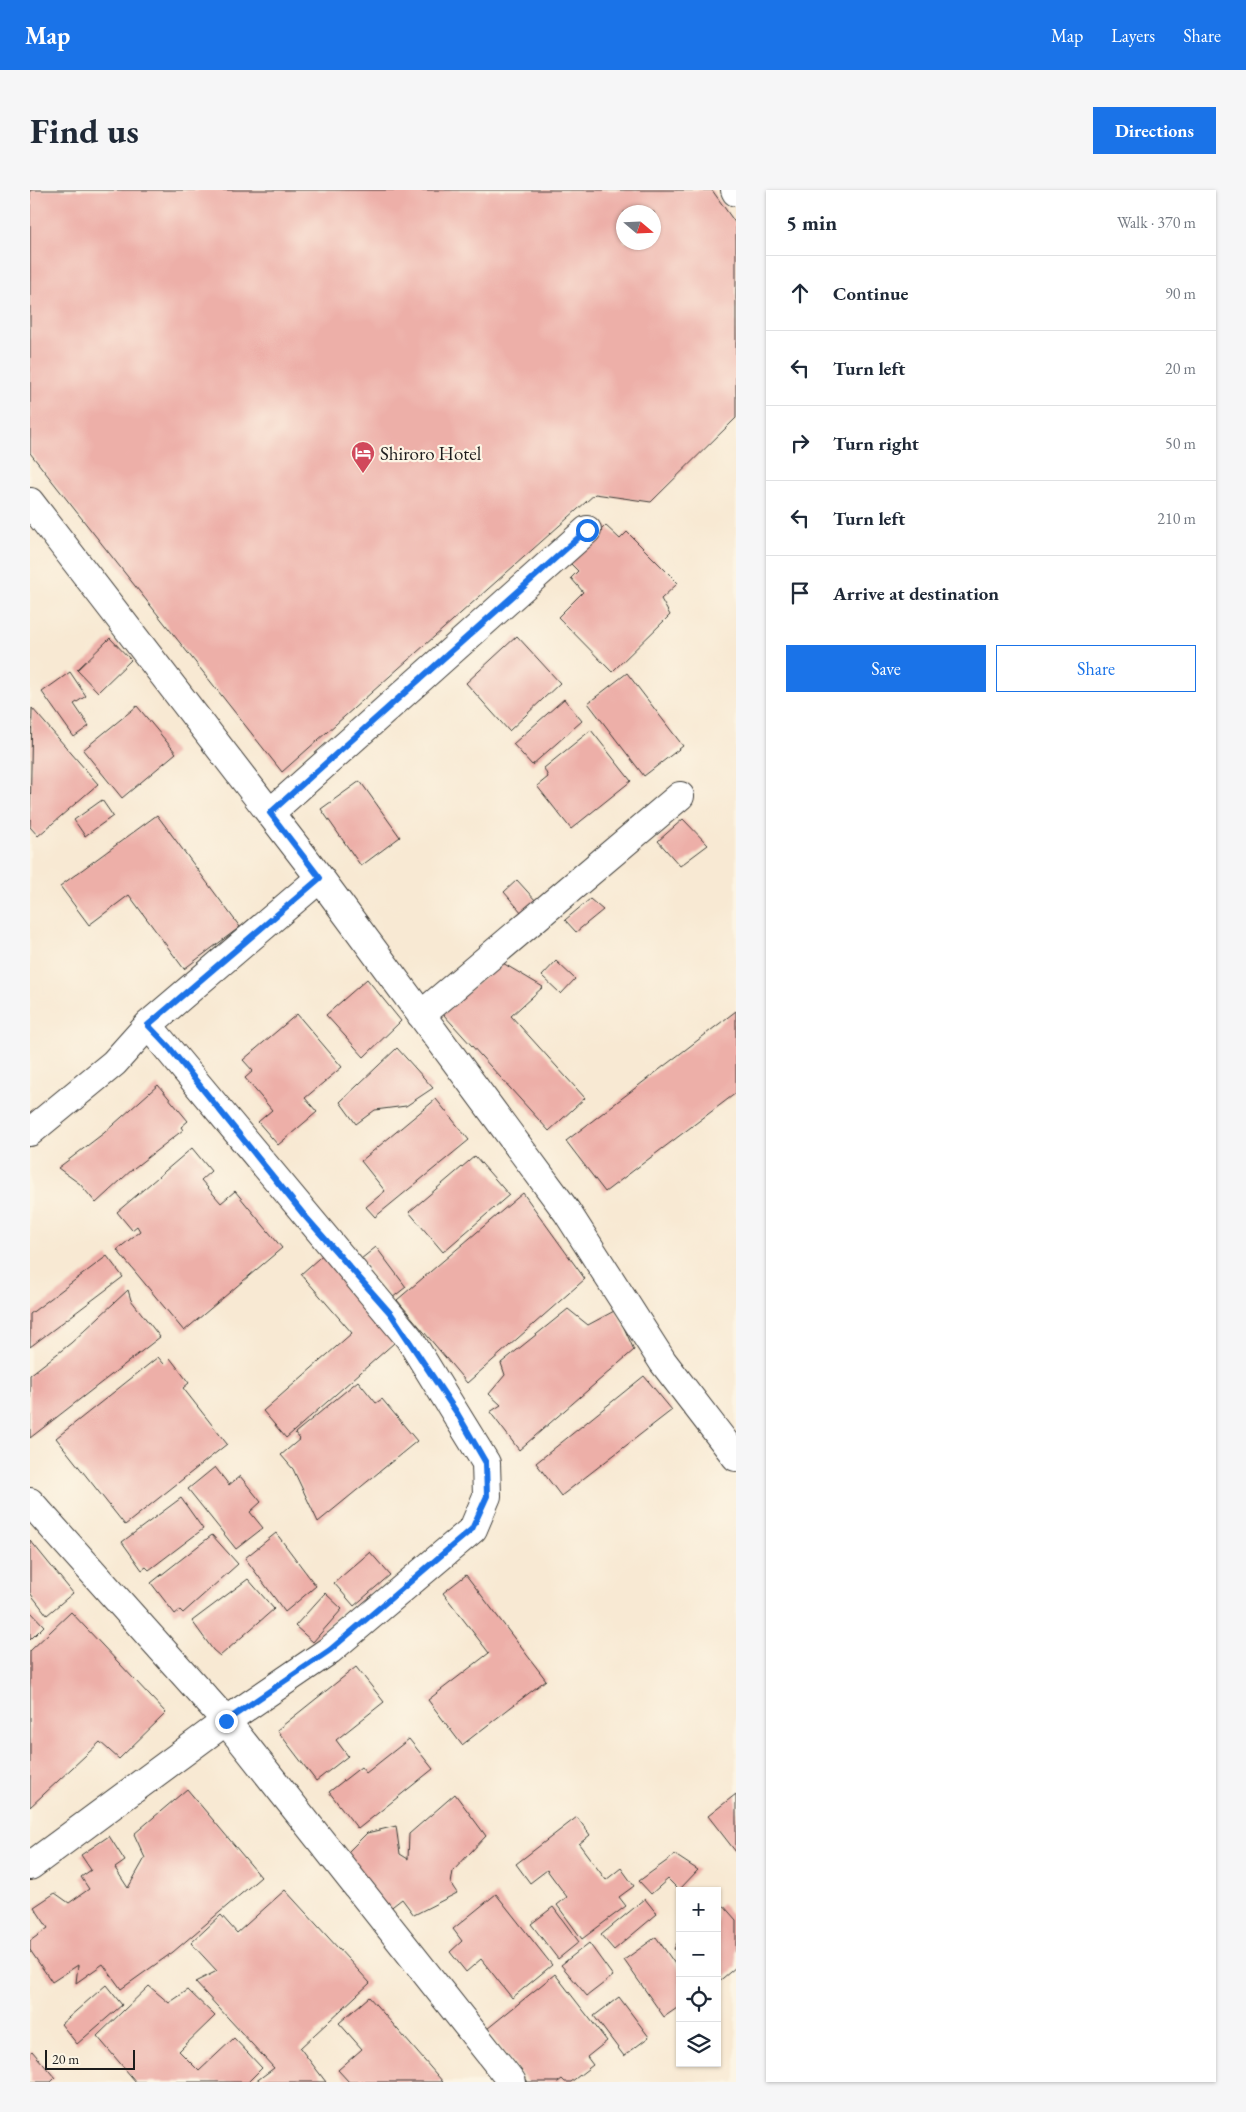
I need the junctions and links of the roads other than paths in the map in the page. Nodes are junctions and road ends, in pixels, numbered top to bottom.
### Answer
1 (30, 502) edge
2 (587, 530) dead end
3 (680, 796) dead end
4 (270, 813) junction
5 (320, 878) junction
6 (421, 1015) junction
7 (148, 1025) junction
8 (30, 1132) edge
9 (736, 1457) edge
10 (30, 1502) edge
11 (226, 1721) junction
12 (30, 1866) edge
13 (512, 2082) edge

1 - 4 street
2 - 4 street
3 - 6 street
4 - 5 street
5 - 6 street
5 - 7 street
6 - 9 street
7 - 8 street
7 - 11 street
10 - 11 street
11 - 12 street
11 - 13 street

